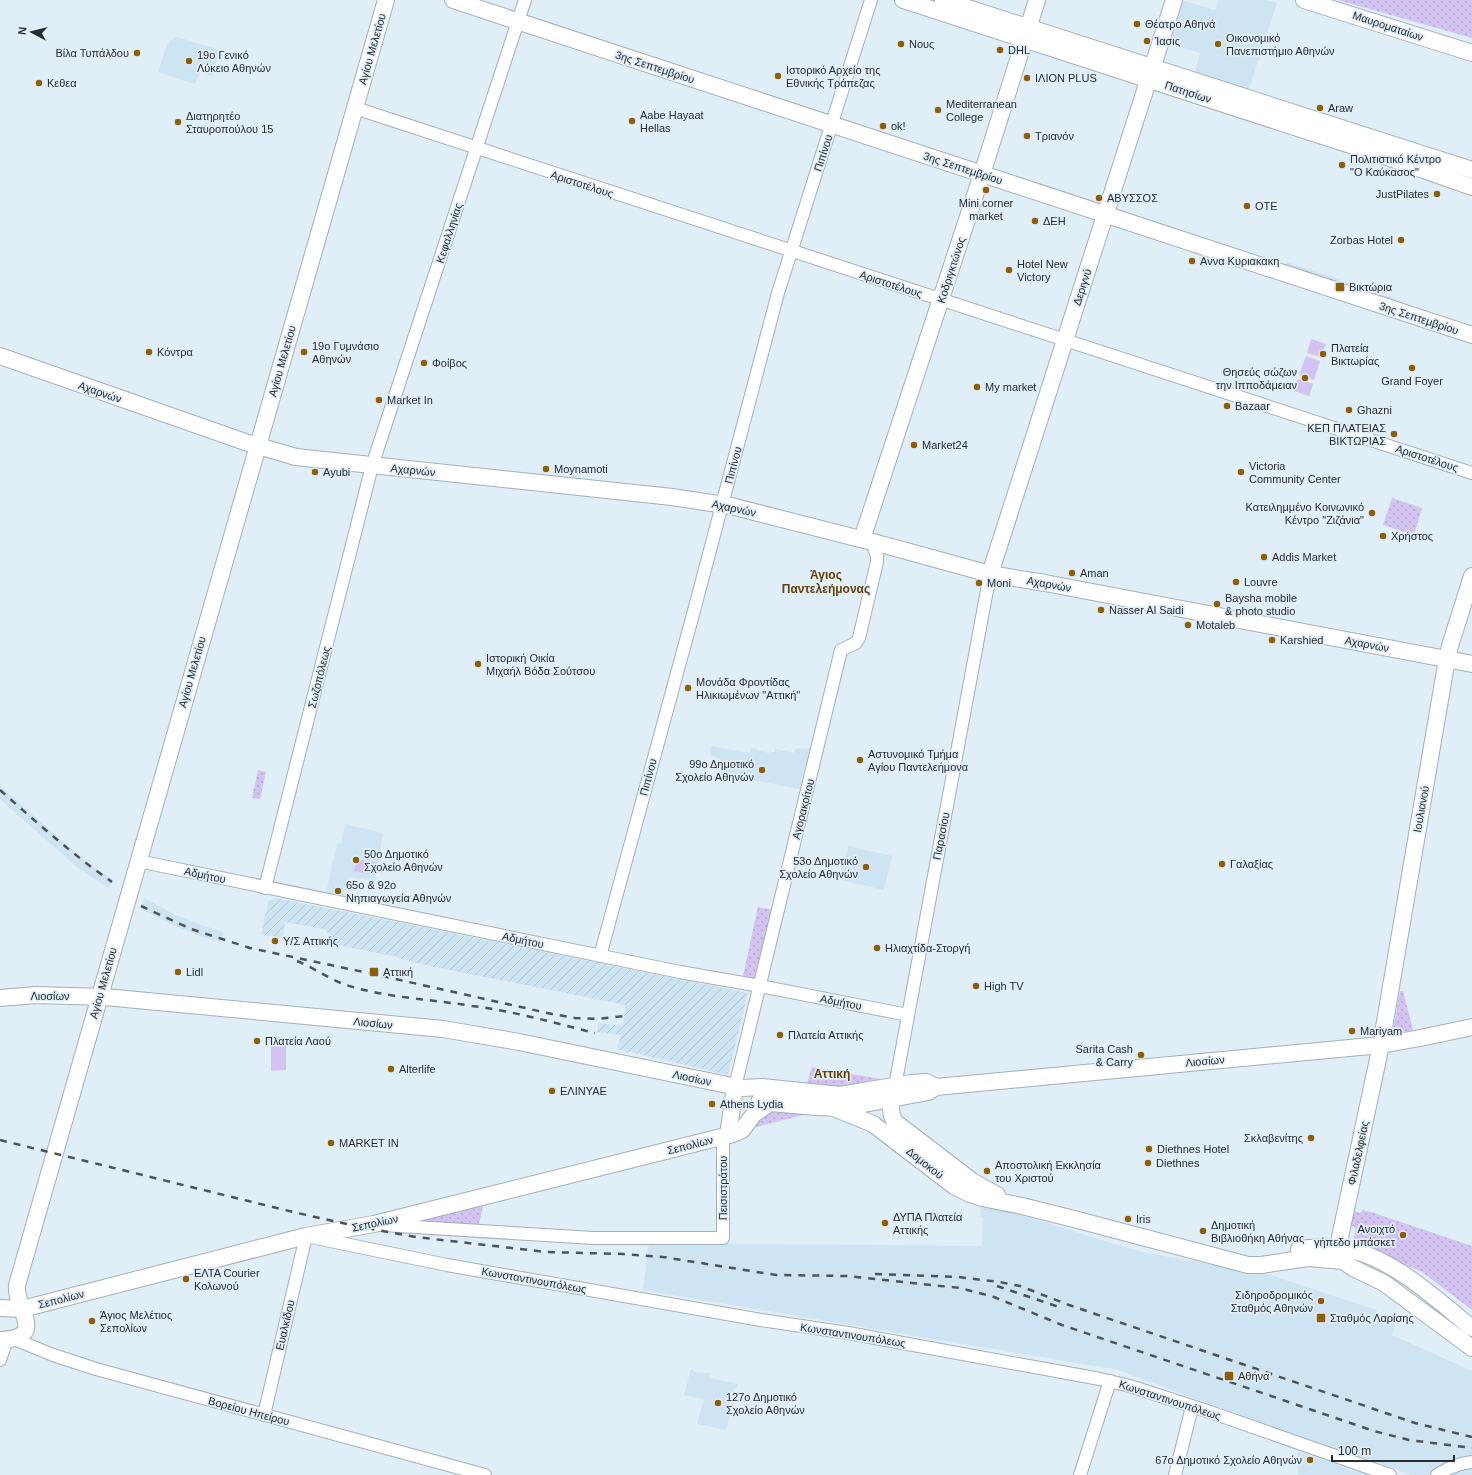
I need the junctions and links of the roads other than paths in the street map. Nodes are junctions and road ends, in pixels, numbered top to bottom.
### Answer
1 (386, 0) edge
2 (453, 0) edge
3 (525, 0) edge
4 (871, 0) edge
5 (903, 0) edge
6 (943, 0) edge
7 (1037, 0) edge
8 (1174, 0) edge
9 (1304, 0) edge
10 (518, 22) junction
11 (1026, 34) junction
12 (1472, 53) edge
13 (1150, 74) junction
14 (355, 108) junction
15 (832, 125) junction
16 (476, 149) junction
17 (1472, 170) edge
18 (982, 174) junction
19 (1472, 186) edge
20 (1105, 215) junction
21 (790, 251) junction
22 (941, 300) junction
23 (1472, 335) edge
24 (1065, 340) junction
25 (0, 356) edge
26 (258, 446) junction
27 (372, 466) junction
28 (1472, 473) edge
29 (722, 504) junction
30 (867, 541) junction
31 (990, 574) junction
32 (1472, 576) edge
33 (1446, 659) junction
34 (1472, 664) edge
35 (138, 861) junction
36 (266, 888) junction
37 (600, 956) junction
38 (760, 986) junction
39 (99, 997) junction
40 (0, 998) edge
41 (908, 1015) junction
42 (1472, 1027) edge
43 (1381, 1045) junction
44 (738, 1088) junction
45 (893, 1092) junction
46 (762, 1096) junction
47 (833, 1108) junction
48 (727, 1134) junction
49 (1022, 1206) junction
50 (374, 1224) junction
51 (306, 1236) junction
52 (1341, 1254) junction
53 (0, 1308) edge
54 (22, 1309) junction
55 (1472, 1328) edge
56 (7, 1339) edge
57 (1472, 1348) edge
58 (0, 1360) edge
59 (1110, 1381) junction
60 (1192, 1406) junction
61 (264, 1415) junction
62 (1472, 1462) edge
63 (485, 1475) edge
64 (1080, 1475) edge
65 (1175, 1475) edge
66 (1390, 1475) edge
67 (1437, 1475) edge

1 - 14 main road, Αγίου Μελετίου
2 - 10 main road, 3ης Σεπτεμβρίου
3 - 10 street, Κεφαλληνίας
4 - 15 street, Πιπίνου
5 - 11 main road, Πατησίων
6 - 11 main road, Πατησίων
7 - 11 main road, Κοδριγκτώνος
8 - 13 main road, Δεριγνύ
9 - 12 main road, Μαυροματαίων
10 - 15 main road, 3ης Σεπτεμβρίου
10 - 16 street, Κεφαλληνίας
11 - 13 main road, Πατησίων
11 - 18 main road, Κοδριγκτώνος
13 - 17 main road, Πατησίων
13 - 19 main road, Πατησίων
13 - 20 main road, Δεριγνύ
14 - 16 street, Αριστοτέλους
14 - 26 main road, Αγίου Μελετίου
15 - 18 main road, 3ης Σεπτεμβρίου
15 - 21 street, Πιπίνου
16 - 21 street, Αριστοτέλους
16 - 27 street, Κεφαλληνίας
18 - 20 main road, 3ης Σεπτεμβρίου
18 - 22 main road, Κοδριγκτώνος
20 - 23 main road, 3ης Σεπτεμβρίου
20 - 24 main road, Δεριγνύ
21 - 22 street, Αριστοτέλους
21 - 29 street, Πιπίνου
22 - 24 street, Αριστοτέλους
22 - 30 main road, Κοδριγκτώνος
24 - 28 street, Αριστοτέλους
24 - 31 main road, Δεριγνύ
25 - 26 main road, Αχαρνών
26 - 27 main road, Αχαρνών
26 - 35 main road, Αγίου Μελετίου
27 - 29 main road, Αχαρνών
27 - 36 street, Σωζοπόλεως
29 - 30 main road, Αχαρνών
29 - 37 street, Πιπίνου
30 - 31 main road, Αχαρνών
30 - 38 street, Αγορακρίτου
31 - 33 main road, Αχαρνών
31 - 41 street, Παρασίου
32 - 33 main road, Ιουλιανού
33 - 34 main road, Αχαρνών
33 - 43 main road, Ιουλιανού
35 - 36 street, Αδμήτου
35 - 39 main road, Αγίου Μελετίου
36 - 37 street, Αδμήτου
37 - 38 street, Αδμήτου
38 - 41 street, Αδμήτου
38 - 44 street, Αγορακρίτου
39 - 40 main road, Λιοσίων
39 - 44 main road, Λιοσίων
39 - 54 main road, Αγίου Μελετίου
41 - 45 street, Παρασίου
42 - 43 main road, Λιοσίων
43 - 45 main road, Λιοσίων
43 - 52 main road, Φιλαδελφείας
44 - 46 main road, Λιοσίων
44 - 48 main road, Πεισιστράτου
45 - 46 main road, Λιοσίων
45 - 47 main road, Λιοσίων
45 - 49 main road, Δομοκού
46 - 47 main road, Λιοσίων
46 - 48 main road
47 - 49 main road, Δομοκού
48 - 50 main road, Σεπολίων
48 - 50 street, Πεισιστράτου
49 - 52 main road, Δομοκού
50 - 51 main road, Σεπολίων
51 - 54 main road, Σεπολίων
51 - 59 street, Κωνσταντινουπόλεως
51 - 61 street, Ευαλκίδου
52 - 55 main road, Δομοκού
52 - 57 main road
53 - 54 main road, Σεπολίων
54 - 56 main road, Αγίου Μελετίου
56 - 58 street
56 - 61 street, Βορείου Ηπείρου
59 - 60 street, Κωνσταντινουπόλεως
59 - 64 street
60 - 65 street
60 - 66 street, Κωνσταντινουπόλεως
61 - 63 street, Βορείου Ηπείρου
62 - 67 street

